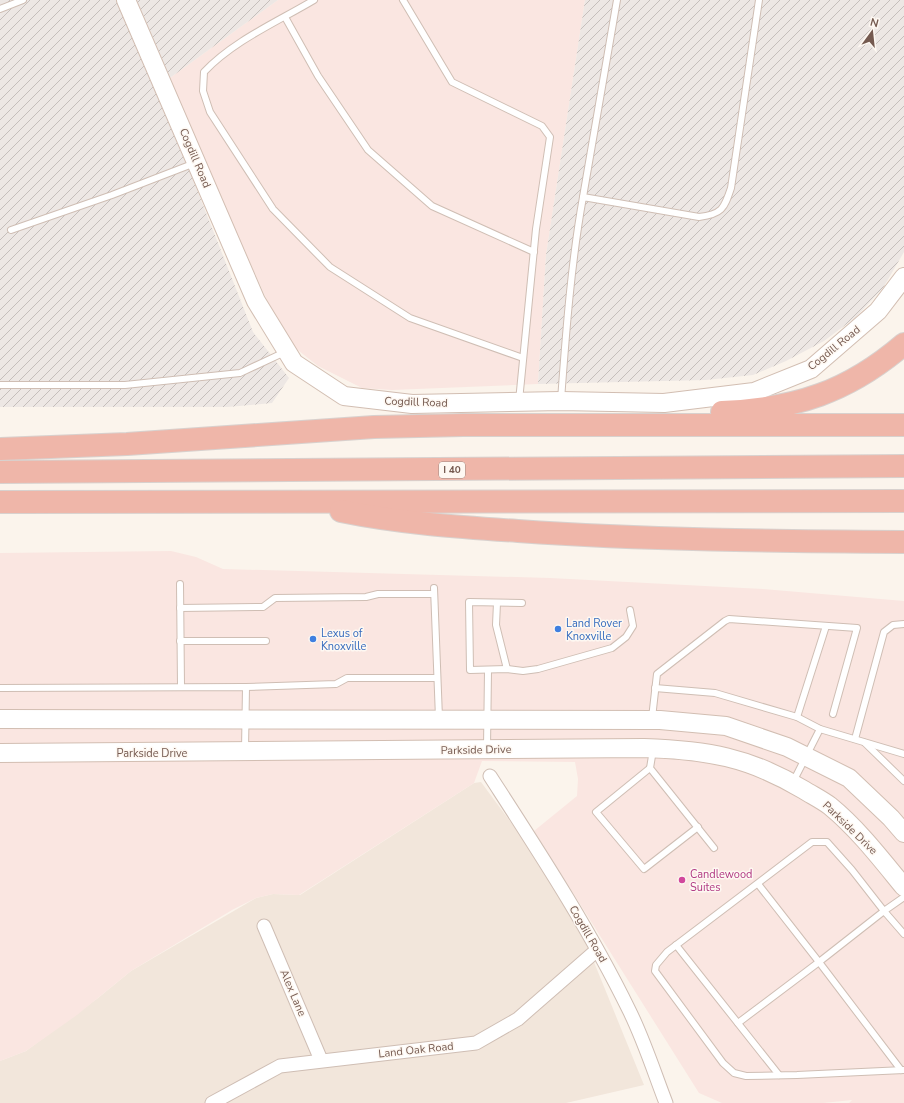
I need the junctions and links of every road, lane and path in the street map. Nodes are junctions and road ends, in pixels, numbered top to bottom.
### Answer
1 (23, 0) edge
2 (126, 0) edge
3 (314, 0) edge
4 (403, 0) edge
5 (618, 0) edge
6 (759, 0) edge
7 (0, 9) edge
8 (285, 17) junction
9 (196, 162) junction
10 (582, 197) junction
11 (11, 230) dead end
12 (534, 252) junction
13 (904, 277) edge
14 (904, 344) edge
15 (287, 351) junction
16 (523, 358) junction
17 (0, 385) edge
18 (561, 401) junction
19 (518, 402) junction
20 (904, 425) edge
21 (374, 427) junction
22 (0, 449) edge
23 (904, 466) edge
24 (0, 472) edge
25 (904, 501) edge
26 (0, 502) edge
27 (292, 502) junction
28 (904, 542) edge
29 (180, 584) dead end
30 (497, 603) junction
31 (522, 603) dead end
32 (180, 608) junction
33 (630, 610) dead end
34 (904, 624) edge
35 (826, 626) junction
36 (180, 641) junction
37 (266, 641) dead end
38 (507, 669) junction
39 (488, 671) junction
40 (436, 678) junction
41 (181, 686) junction
42 (246, 687) junction
43 (0, 688) edge
44 (655, 688) junction
45 (833, 714) dead end
46 (796, 717) junction
47 (246, 718) junction
48 (439, 718) junction
49 (486, 718) junction
50 (0, 719) edge
51 (652, 720) junction
52 (820, 729) junction
53 (855, 739) junction
54 (864, 742) junction
55 (653, 748) junction
56 (486, 750) junction
57 (244, 752) junction
58 (0, 753) edge
59 (904, 754) edge
60 (805, 756) junction
61 (650, 768) junction
62 (490, 776) dead end
63 (904, 781) edge
64 (792, 783) junction
65 (698, 827) junction
66 (904, 833) edge
67 (714, 848) dead end
68 (758, 884) junction
69 (904, 887) edge
70 (904, 897) edge
71 (884, 911) junction
72 (264, 926) dead end
73 (904, 934) edge
74 (676, 945) junction
75 (597, 950) junction
76 (819, 962) junction
77 (738, 1023) junction
78 (321, 1060) junction
79 (903, 1070) edge
80 (779, 1075) junction
81 (212, 1103) edge
82 (666, 1103) edge

1 - 7 lane
2 - 9 street, Cogdill Road
3 - 8 lane
4 - 12 lane
5 - 10 lane
6 - 10 lane
8 - 12 lane
8 - 16 lane
9 - 11 lane
9 - 15 street, Cogdill Road
10 - 18 lane
12 - 16 lane
13 - 18 street, Cogdill Road
14 - 21 highway
15 - 17 lane
15 - 19 street, Cogdill Road
16 - 19 lane
18 - 19 street, Cogdill Road
20 - 21 highway
21 - 22 highway
23 - 24 highway, I 40
25 - 27 highway
26 - 27 highway
27 - 28 highway
29 - 32 lane
30 - 31 lane
30 - 38 lane
30 - 39 lane
32 - 36 lane
32 - 40 lane
33 - 38 lane
34 - 53 lane
35 - 44 lane
35 - 45 lane
35 - 46 lane
36 - 37 lane
36 - 41 lane
38 - 39 lane
39 - 49 lane
40 - 42 lane
40 - 48 lane
41 - 42 lane
41 - 43 lane
42 - 47 lane
44 - 46 lane
44 - 51 lane
46 - 52 lane
47 - 48 street
47 - 50 street
47 - 57 lane
48 - 49 street
49 - 51 street
49 - 56 lane
51 - 60 street
52 - 53 lane
52 - 60 lane
53 - 54 lane
54 - 59 lane
54 - 63 lane
55 - 56 street, Parkside Drive
55 - 61 lane
55 - 64 street, Parkside Drive
56 - 57 street, Parkside Drive
57 - 58 street, Parkside Drive
60 - 64 lane
60 - 66 street
61 - 65 lane
61 - 65 lane
62 - 75 street, Cogdill Road
64 - 69 street, Parkside Drive
65 - 67 lane
68 - 71 lane
68 - 74 lane
68 - 76 lane
70 - 71 lane
71 - 73 lane
71 - 76 lane
72 - 78 street, Alex Lane
74 - 77 lane
74 - 80 lane
75 - 78 street, Land Oak Road
75 - 82 street, Cogdill Road
76 - 77 lane
76 - 79 lane
77 - 80 lane
78 - 81 street, Land Oak Road
79 - 80 lane

